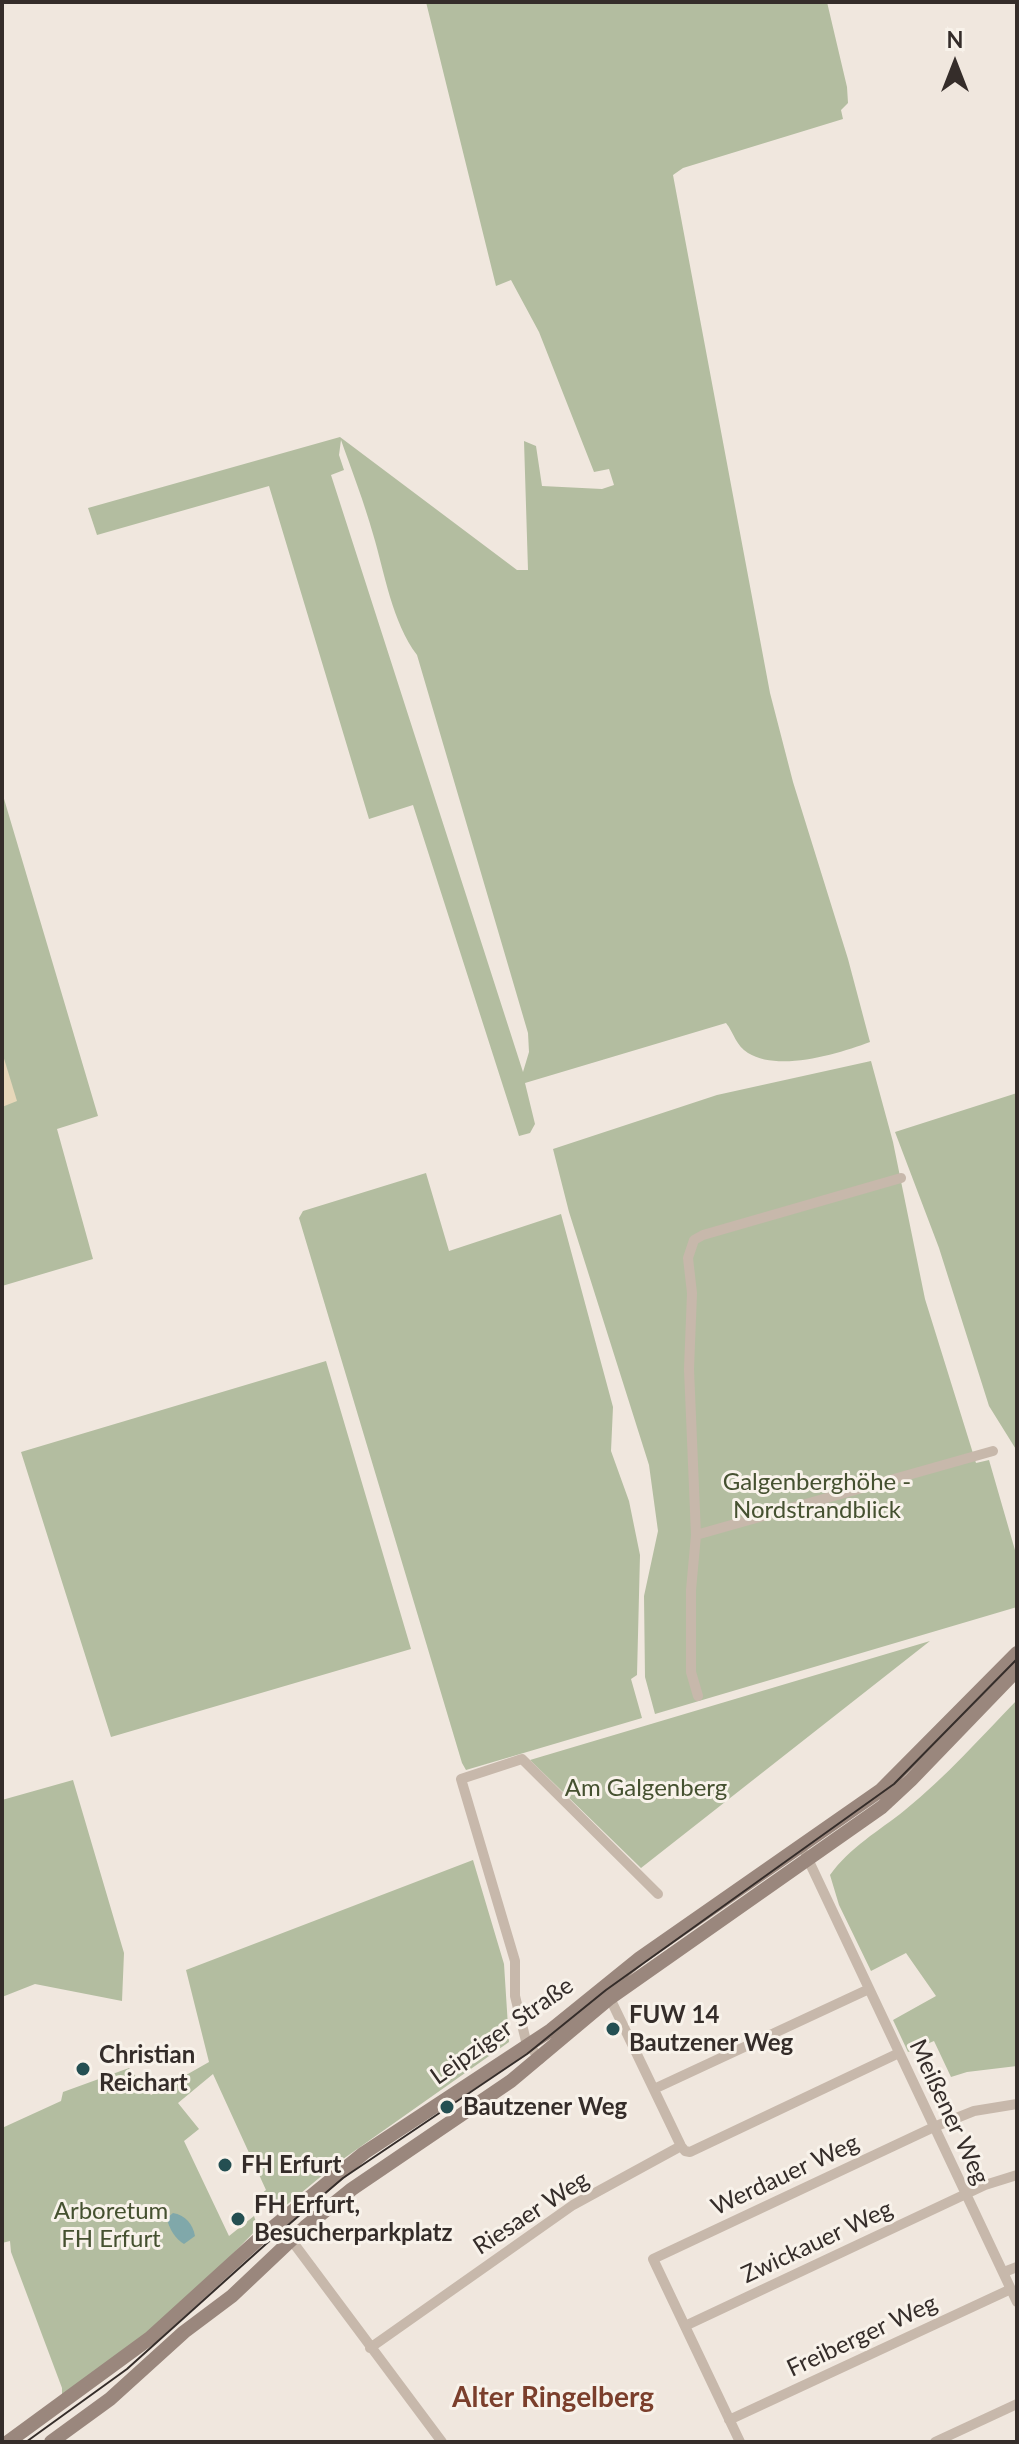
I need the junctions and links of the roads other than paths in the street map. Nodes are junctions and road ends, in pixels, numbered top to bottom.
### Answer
1 (901, 1178) dead end
2 (993, 1451) dead end
3 (696, 1535) junction
4 (1017, 1653) edge
5 (1017, 1670) edge
6 (698, 1696) dead end
7 (804, 1852) junction
8 (658, 1894) dead end
9 (607, 1991) junction
10 (871, 1993) junction
11 (529, 2045) junction
12 (899, 2053) junction
13 (540, 2059) junction
14 (654, 2089) junction
15 (1017, 2104) edge
16 (934, 2127) junction
17 (683, 2149) junction
18 (1017, 2175) edge
19 (966, 2194) junction
20 (276, 2225) junction
21 (292, 2241) junction
22 (1017, 2267) edge
23 (1004, 2272) junction
24 (1011, 2289) junction
25 (1017, 2302) edge
26 (685, 2326) junction
27 (370, 2348) junction
28 (1017, 2404) edge
29 (729, 2420) junction
30 (8, 2442) edge
31 (51, 2442) edge
32 (442, 2442) edge
33 (740, 2442) edge
34 (935, 2442) edge

1 - 3 street
2 - 3 street
3 - 6 street
4 - 7 main road, Leipziger Straße
5 - 7 main road, Leipziger Straße
7 - 9 main road, Leipziger Straße
7 - 10 street, Meißener Weg
8 - 11 street
9 - 11 main road, Leipziger Straße
9 - 13 main road, Leipziger Straße
9 - 14 street
10 - 12 street, Meißener Weg
10 - 14 street
11 - 13 street
11 - 20 main road, Leipziger Straße
12 - 16 street, Meißener Weg
12 - 17 street, Riesaer Weg
13 - 21 main road, Leipziger Straße
14 - 17 street
15 - 16 street, Werdauer Weg
16 - 19 street, Meißener Weg
16 - 26 street, Werdauer Weg
17 - 27 street, Riesaer Weg
18 - 19 street, Zwickauer Weg
19 - 23 street, Meißener Weg
19 - 26 street, Zwickauer Weg
20 - 21 main road
20 - 30 main road, Leipziger Straße
21 - 27 street
21 - 31 main road, Leipziger Straße
22 - 23 street
23 - 24 street, Meißener Weg
24 - 25 street, Meißener Weg
24 - 29 street, Freiberger Weg
26 - 29 street
27 - 32 street
28 - 34 street
29 - 33 street

